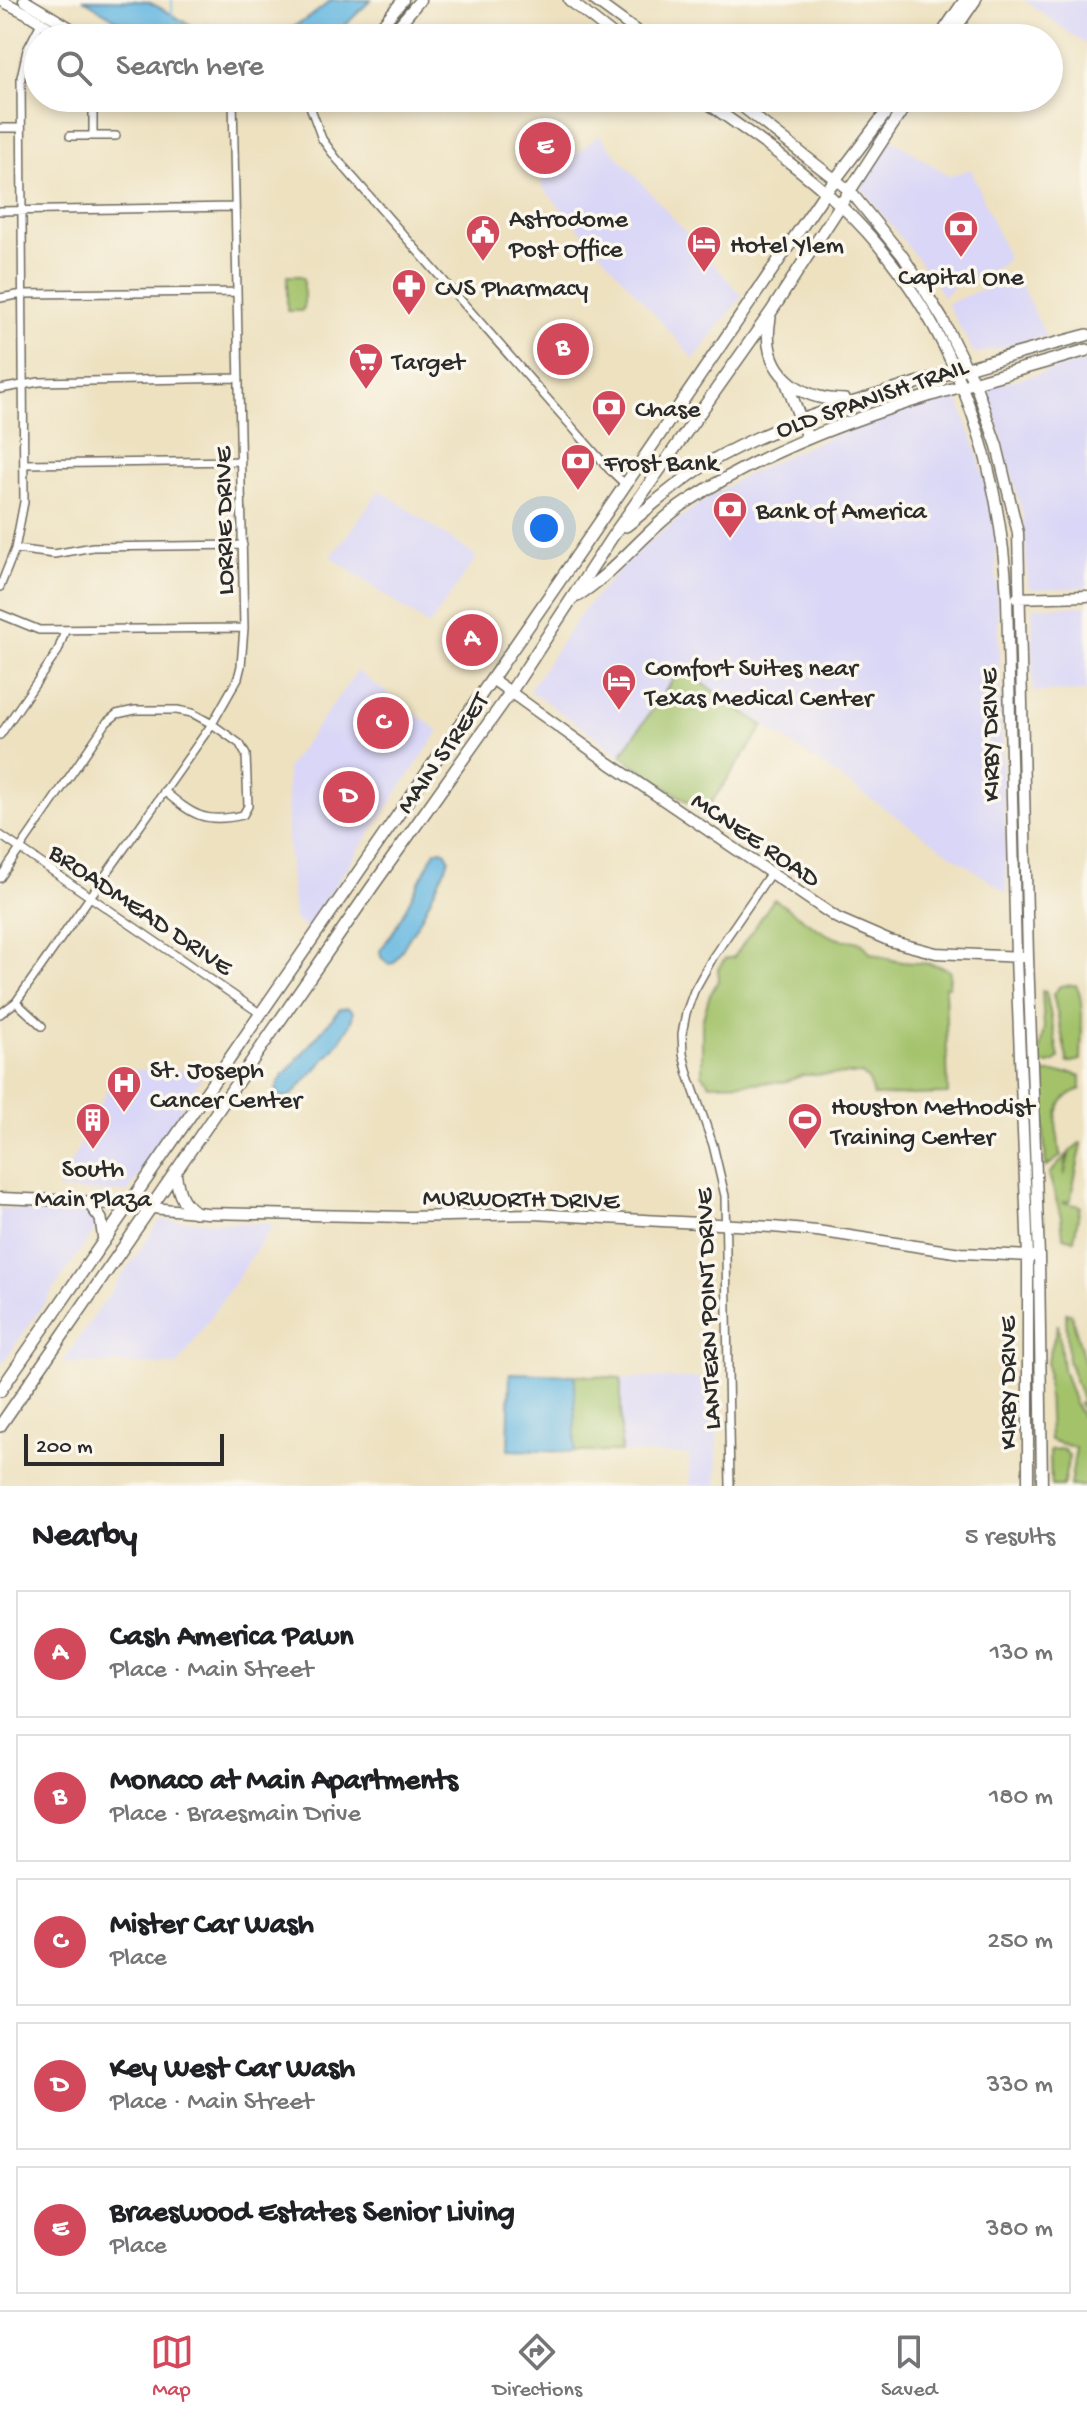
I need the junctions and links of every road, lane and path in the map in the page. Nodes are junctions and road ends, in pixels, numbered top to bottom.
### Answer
1 (0, 0) edge
2 (24, 0) edge
3 (403, 0) edge
4 (420, 0) edge
5 (569, 0) edge
6 (594, 0) edge
7 (965, 0) edge
8 (975, 0) edge
9 (45, 17) junction
10 (42, 24) edge
11 (52, 24) edge
12 (59, 24) edge
13 (383, 24) edge
14 (400, 24) edge
15 (599, 24) edge
16 (627, 24) edge
17 (949, 24) edge
18 (959, 24) edge
19 (24, 61) edge
20 (93, 112) edge
21 (233, 112) edge
22 (312, 112) edge
23 (727, 112) edge
24 (749, 112) edge
25 (886, 112) edge
26 (901, 112) edge
27 (0, 128) edge
28 (20, 128) junction
29 (70, 136) dead end
30 (93, 136) junction
31 (116, 136) dead end
32 (835, 179) junction
33 (850, 191) junction
34 (825, 192) junction
35 (841, 205) junction
36 (235, 207) junction
37 (21, 210) junction
38 (0, 211) edge
39 (913, 271) junction
40 (902, 278) junction
41 (237, 292) junction
42 (23, 294) junction
43 (0, 298) edge
44 (771, 312) junction
45 (1087, 335) edge
46 (1048, 345) junction
47 (1087, 350) edge
48 (1052, 361) junction
49 (963, 369) junction
50 (784, 376) junction
51 (239, 378) junction
52 (25, 383) junction
53 (969, 384) junction
54 (0, 389) edge
55 (858, 401) junction
56 (800, 420) junction
57 (807, 437) junction
58 (241, 461) junction
59 (24, 464) junction
60 (626, 485) junction
61 (672, 487) junction
62 (643, 495) junction
63 (684, 504) junction
64 (612, 537) junction
65 (243, 545) junction
66 (15, 549) junction
67 (565, 573) junction
68 (0, 587) edge
69 (1087, 596) edge
70 (1007, 598) junction
71 (1021, 598) junction
72 (571, 600) junction
73 (0, 614) edge
74 (244, 628) junction
75 (65, 631) junction
76 (492, 679) junction
77 (510, 693) junction
78 (1023, 704) junction
79 (1010, 705) junction
80 (212, 724) junction
81 (0, 735) edge
82 (164, 791) junction
83 (0, 835) edge
84 (21, 849) junction
85 (770, 874) junction
86 (356, 876) junction
87 (0, 878) edge
88 (372, 887) junction
89 (89, 897) junction
90 (308, 945) junction
91 (324, 956) junction
92 (1016, 957) junction
93 (1028, 957) junction
94 (16, 1002) junction
95 (0, 1014) edge
96 (261, 1014) junction
97 (42, 1026) dead end
98 (276, 1026) junction
99 (1022, 1105) junction
100 (1034, 1105) junction
101 (175, 1172) junction
102 (0, 1198) edge
103 (88, 1202) junction
104 (127, 1206) junction
105 (151, 1208) junction
106 (195, 1212) junction
107 (726, 1225) junction
108 (104, 1241) junction
109 (1034, 1256) junction
110 (12, 1374) junction
111 (30, 1383) junction
112 (1028, 1390) junction
113 (1041, 1390) junction
114 (0, 1391) edge
115 (0, 1426) edge
116 (730, 1486) edge
117 (1028, 1486) edge
118 (1042, 1486) edge

1 - 9 main road
2 - 9 main road
3 - 13 main road
4 - 14 main road
5 - 15 main road
6 - 16 main road
7 - 17 main road
8 - 18 main road
9 - 10 street
9 - 11 main road
9 - 12 main road
19 - 28 street
20 - 30 street
21 - 36 street, LORRIE DRIVE
22 - 60 street
23 - 34 main road, KIRBY DRIVE
24 - 32 main road, KIRBY DRIVE
25 - 32 main road, MAIN STREET
26 - 33 main road, MAIN STREET
27 - 28 street
28 - 37 street
29 - 30 street
30 - 31 street
32 - 33 main road, KIRBY DRIVE
32 - 34 main road, MAIN STREET
33 - 35 main road, MAIN STREET
33 - 39 main road, KIRBY DRIVE
34 - 35 main road, KIRBY DRIVE
34 - 60 main road, MAIN STREET
35 - 40 main road, KIRBY DRIVE
35 - 44 main road, MAIN STREET
36 - 37 street
36 - 41 street, LORRIE DRIVE
37 - 38 street
37 - 42 street
39 - 40 main road
39 - 49 main road, KIRBY DRIVE
40 - 49 main road, KIRBY DRIVE
41 - 42 street
41 - 51 street, LORRIE DRIVE
42 - 43 street
42 - 52 street
44 - 50 main road
44 - 62 main road, MAIN STREET
45 - 46 main road, OLD SPANISH TRAIL
46 - 48 main road
46 - 49 main road, OLD SPANISH TRAIL
47 - 48 main road, OLD SPANISH TRAIL
48 - 53 main road, OLD SPANISH TRAIL
49 - 53 main road, KIRBY DRIVE
49 - 55 main road, OLD SPANISH TRAIL
50 - 55 main road
50 - 56 main road
51 - 52 street
51 - 58 street, LORRIE DRIVE
52 - 54 street
52 - 59 street
53 - 57 main road, OLD SPANISH TRAIL
53 - 70 main road, KIRBY DRIVE
53 - 71 main road, KIRBY DRIVE
55 - 56 main road, OLD SPANISH TRAIL
56 - 57 main road
56 - 61 main road, OLD SPANISH TRAIL
57 - 63 main road, OLD SPANISH TRAIL
58 - 59 street
58 - 65 street, LORRIE DRIVE
59 - 66 street
60 - 62 main road
60 - 67 main road, MAIN STREET
61 - 63 main road
61 - 64 main road, OLD SPANISH TRAIL
62 - 64 main road, MAIN STREET
63 - 72 main road, OLD SPANISH TRAIL
64 - 67 main road, OLD SPANISH TRAIL
64 - 72 main road, MAIN STREET
65 - 66 street
65 - 74 street, LORRIE DRIVE
66 - 68 street
67 - 76 main road, MAIN STREET
69 - 71 main road
70 - 71 main road
70 - 79 main road, KIRBY DRIVE
71 - 78 main road, KIRBY DRIVE
72 - 77 main road, MAIN STREET
73 - 75 street
74 - 75 street
74 - 80 street, LORRIE DRIVE
75 - 81 street
76 - 77 main road, MCNEE ROAD
76 - 86 main road, MAIN STREET
77 - 85 main road, MCNEE ROAD
77 - 88 main road, MAIN STREET
78 - 79 main road
78 - 93 main road, KIRBY DRIVE
79 - 92 main road, KIRBY DRIVE
80 - 82 street, LORRIE DRIVE
80 - 82 street
80 - 84 street
82 - 89 street, LORRIE DRIVE
83 - 84 street, BROADMEAD DRIVE
84 - 87 street
84 - 89 street, BROADMEAD DRIVE
85 - 92 main road, MCNEE ROAD
85 - 107 street, LANTERN POINT DRIVE
86 - 88 main road
86 - 90 main road, MAIN STREET
88 - 91 main road, MAIN STREET
89 - 94 street, LORRIE DRIVE
89 - 96 street, BROADMEAD DRIVE
90 - 91 main road
90 - 96 main road, MAIN STREET
91 - 98 main road, MAIN STREET
92 - 93 main road, MCNEE ROAD
92 - 99 main road, KIRBY DRIVE
93 - 100 main road, KIRBY DRIVE
94 - 95 street, LORRIE DRIVE
94 - 97 street
96 - 98 main road
96 - 104 main road, MAIN STREET
98 - 101 main road, MAIN STREET
99 - 100 main road
99 - 109 main road, KIRBY DRIVE
100 - 109 main road, KIRBY DRIVE
101 - 105 main road, MAIN STREET
101 - 106 main road
102 - 103 main road, MURWORTH DRIVE
103 - 104 main road, MURWORTH DRIVE
103 - 108 main road
104 - 105 main road, MURWORTH DRIVE
104 - 108 main road, MAIN STREET
105 - 106 main road, MURWORTH DRIVE
105 - 111 main road, MAIN STREET
106 - 107 main road, MURWORTH DRIVE
107 - 109 main road, MURWORTH DRIVE
107 - 116 street, LANTERN POINT DRIVE
108 - 110 main road, MAIN STREET
109 - 112 main road, KIRBY DRIVE
109 - 113 main road, KIRBY DRIVE
110 - 111 main road
110 - 114 main road, MAIN STREET
111 - 115 main road, MAIN STREET
112 - 113 main road
112 - 117 main road, KIRBY DRIVE
113 - 118 main road, KIRBY DRIVE

